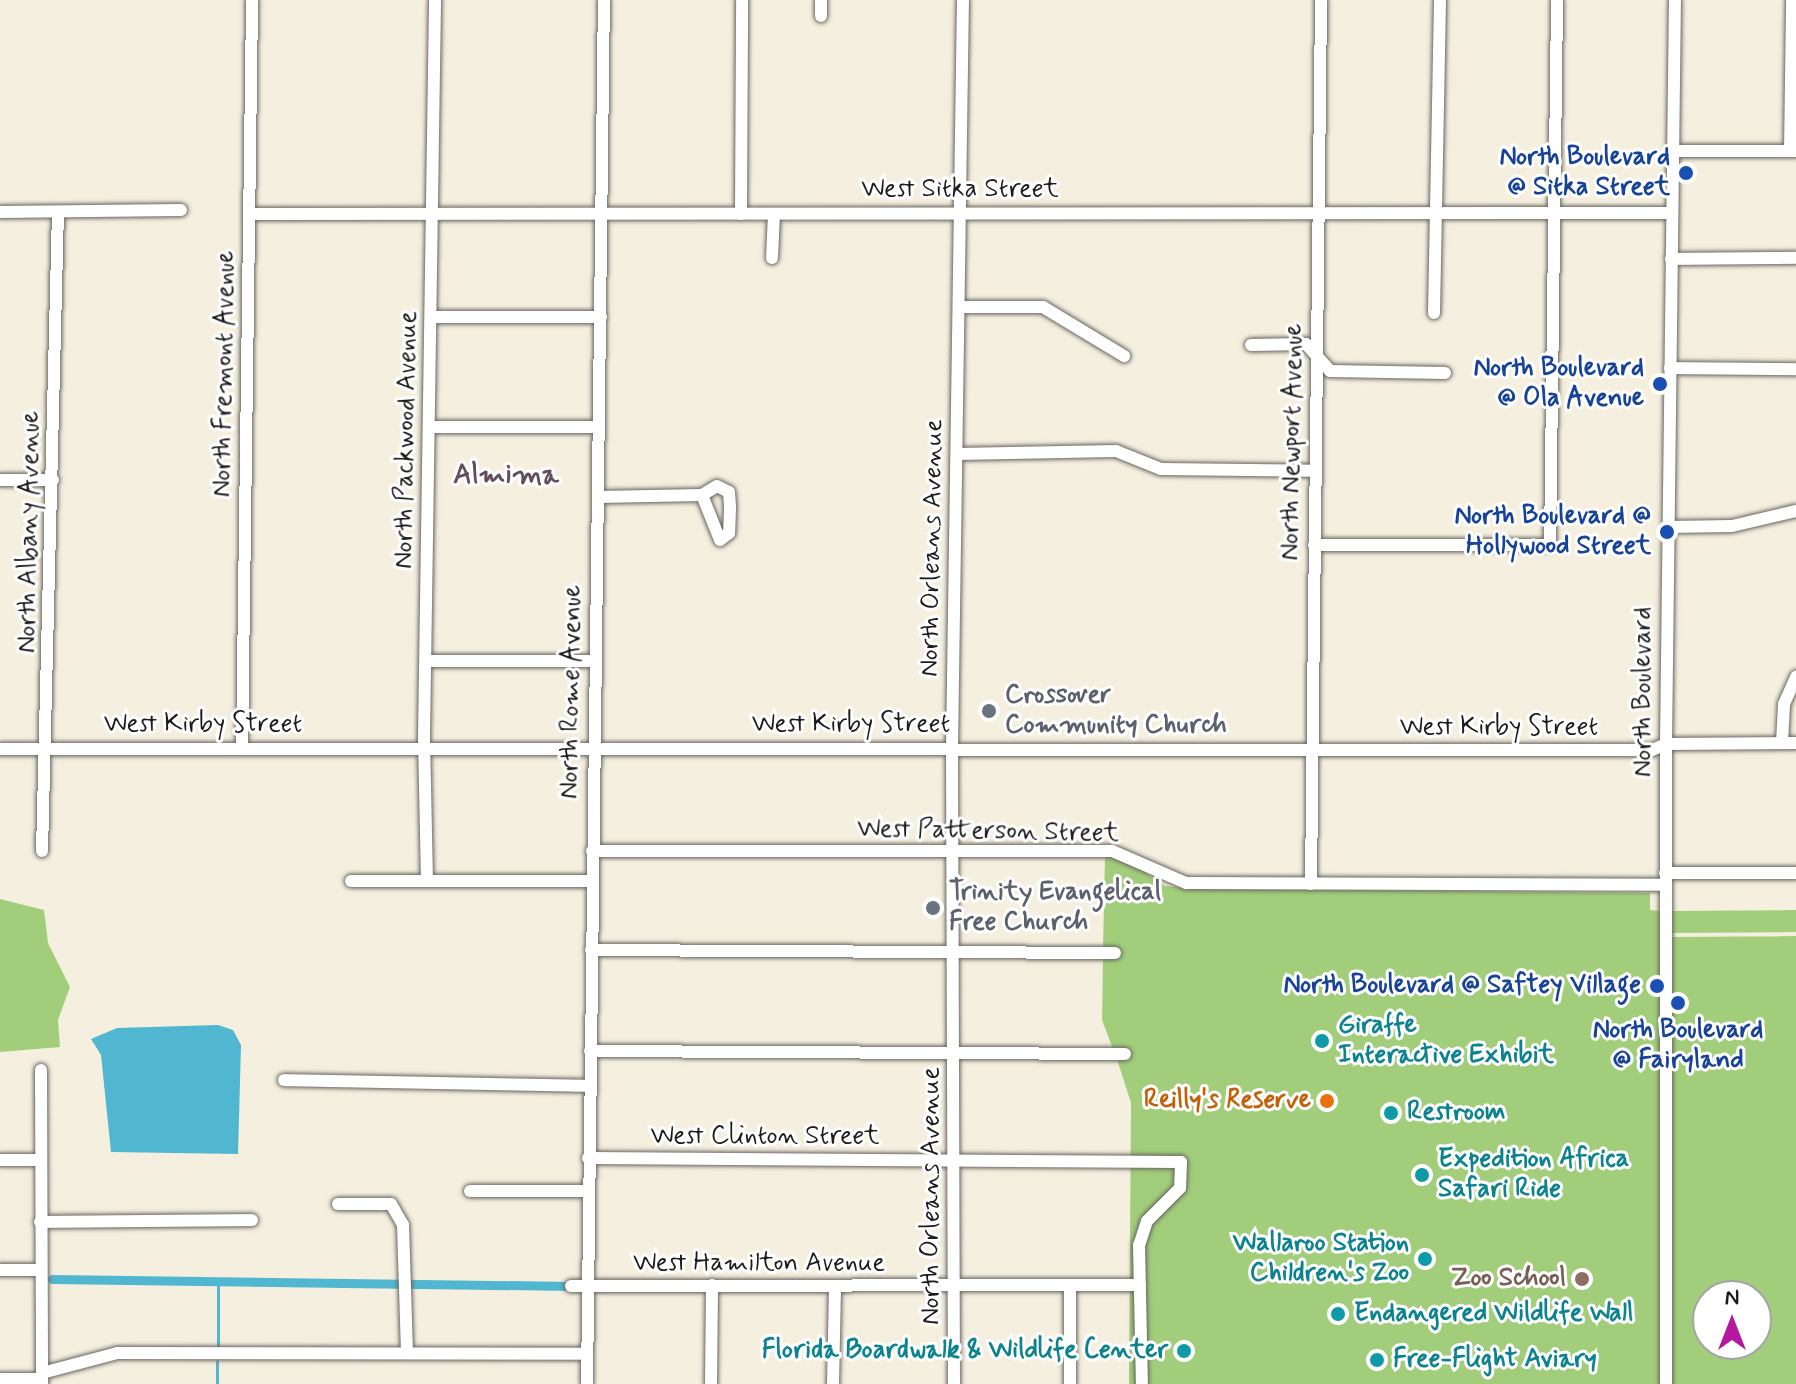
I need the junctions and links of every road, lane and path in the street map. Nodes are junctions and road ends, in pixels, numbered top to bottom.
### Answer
1 (252, 0) edge
2 (435, 0) edge
3 (604, 0) edge
4 (742, 0) edge
5 (821, 0) edge
6 (963, 0) edge
7 (1321, 0) edge
8 (1440, 0) edge
9 (1557, 0) edge
10 (1675, 0) edge
11 (1792, 0) edge
12 (821, 16) dead end
13 (1673, 151) junction
14 (1793, 151) edge
15 (181, 210) dead end
16 (1318, 211) junction
17 (0, 212) edge
18 (58, 212) junction
19 (960, 212) junction
20 (1437, 213) junction
21 (1671, 213) junction
22 (249, 214) junction
23 (741, 214) junction
24 (774, 214) junction
25 (1554, 214) junction
26 (602, 215) junction
27 (432, 216) junction
28 (772, 258) dead end
29 (1796, 258) edge
30 (1671, 259) junction
31 (959, 307) junction
32 (1434, 313) dead end
33 (431, 317) junction
34 (601, 317) junction
35 (1251, 345) dead end
36 (1316, 352) junction
37 (1124, 356) dead end
38 (1670, 368) junction
39 (1796, 369) edge
40 (1445, 373) dead end
41 (429, 427) junction
42 (599, 427) junction
43 (957, 454) junction
44 (1314, 471) junction
45 (0, 480) edge
46 (53, 480) junction
47 (702, 495) dead end
48 (598, 497) junction
49 (1796, 511) edge
50 (1668, 527) junction
51 (1314, 545) junction
52 (426, 661) junction
53 (595, 661) junction
54 (1796, 677) edge
55 (1789, 743) edge
56 (1666, 744) junction
57 (425, 746) junction
58 (593, 746) junction
59 (49, 748) junction
60 (242, 748) junction
61 (952, 748) junction
62 (0, 749) edge
63 (1312, 750) junction
64 (42, 851) dead end
65 (592, 851) junction
66 (956, 851) junction
67 (1796, 873) edge
68 (1665, 879) junction
69 (351, 881) dead end
70 (427, 881) junction
71 (592, 881) junction
72 (1311, 884) junction
73 (591, 950) junction
74 (1115, 953) dead end
75 (954, 955) junction
76 (590, 1051) junction
77 (953, 1054) junction
78 (1125, 1054) dead end
79 (41, 1070) dead end
80 (284, 1080) dead end
81 (590, 1086) junction
82 (588, 1158) junction
83 (0, 1160) edge
84 (39, 1160) junction
85 (954, 1161) junction
86 (470, 1191) dead end
87 (588, 1191) junction
88 (338, 1204) dead end
89 (252, 1220) dead end
90 (40, 1222) junction
91 (0, 1270) edge
92 (40, 1270) junction
93 (712, 1285) junction
94 (1140, 1285) junction
95 (571, 1286) dead end
96 (588, 1286) junction
97 (835, 1286) junction
98 (955, 1286) junction
99 (1070, 1286) junction
100 (407, 1353) junction
101 (587, 1354) junction
102 (42, 1378) edge
103 (0, 1379) edge
104 (587, 1384) edge
105 (711, 1384) edge
106 (833, 1384) edge
107 (954, 1384) edge
108 (1070, 1384) edge
109 (1142, 1384) edge
110 (1666, 1384) edge

1 - 22 street, North Fremont Avenue
2 - 27 street, North Packwood Avenue
3 - 26 street, North Rome Avenue
4 - 23 street
5 - 12 street
6 - 19 street, North Orleans Avenue
7 - 16 street, North Newport Avenue
8 - 20 street
9 - 25 street
10 - 13 street, North Boulevard
11 - 14 street
13 - 14 street
13 - 21 street, North Boulevard
15 - 18 street
16 - 19 street, West Sitka Street
16 - 20 street, West Sitka Street
16 - 36 street, North Newport Avenue
17 - 18 street
18 - 46 street, North Albany Avenue
19 - 24 street, West Sitka Street
19 - 31 street, North Orleans Avenue
20 - 25 street, West Sitka Street
20 - 32 street
21 - 25 street, West Sitka Street
21 - 30 street, North Boulevard
22 - 27 street, West Sitka Street
22 - 60 street, North Fremont Avenue
23 - 24 street, West Sitka Street
23 - 26 street, West Sitka Street
24 - 28 street
25 - 51 street
26 - 27 street, West Sitka Street
26 - 34 street, North Rome Avenue
27 - 33 street, North Packwood Avenue
29 - 30 street
30 - 38 street, North Boulevard
31 - 37 street
31 - 43 street, North Orleans Avenue
33 - 34 street
33 - 41 street, North Packwood Avenue
34 - 42 street, North Rome Avenue
35 - 36 street
36 - 40 street
36 - 44 street, North Newport Avenue
38 - 39 street
38 - 50 street, North Boulevard
41 - 42 street
41 - 52 street, North Packwood Avenue
42 - 48 street, North Rome Avenue
43 - 44 street
43 - 61 street, North Orleans Avenue
44 - 51 street, North Newport Avenue
45 - 46 street
46 - 59 street, North Albany Avenue
47 - 48 street
48 - 53 street, North Rome Avenue
49 - 50 street
50 - 56 street, North Boulevard
51 - 63 street, North Newport Avenue
52 - 53 street
52 - 57 street, North Packwood Avenue
53 - 58 street, North Rome Avenue
54 - 55 street
55 - 56 street, West Kirby Street
56 - 63 street, West Kirby Street
56 - 68 street, North Boulevard
57 - 58 street, West Kirby Street
57 - 60 street, West Kirby Street
57 - 70 street, North Packwood Avenue
58 - 61 street, West Kirby Street
58 - 65 street, North Rome Avenue
59 - 60 street, West Kirby Street
59 - 62 street, West Kirby Street
59 - 64 street, North Albany Avenue
61 - 63 street, West Kirby Street
61 - 66 street, North Orleans Avenue
63 - 72 street, North Newport Avenue
65 - 66 street, West Patterson Street
65 - 71 street, North Rome Avenue
66 - 72 street, West Patterson Street
66 - 75 street, North Orleans Avenue
67 - 68 street, West Patterson Street
68 - 72 street, West Patterson Street
68 - 110 street, North Boulevard
69 - 70 street
70 - 71 street
71 - 73 street, North Rome Avenue
73 - 75 street
73 - 76 street, North Rome Avenue
74 - 75 street
75 - 77 street, North Orleans Avenue
76 - 77 street
76 - 81 street, North Rome Avenue
77 - 78 street
77 - 85 street, North Orleans Avenue
79 - 84 street
80 - 81 street
81 - 82 street, North Rome Avenue
82 - 85 street, West Clinton Street
82 - 87 street, North Rome Avenue
83 - 84 street
84 - 90 street
85 - 94 street, West Clinton Street
85 - 98 street, North Orleans Avenue
86 - 87 street
87 - 96 street, North Rome Avenue
88 - 100 street
89 - 90 street
90 - 92 street
91 - 92 street
92 - 102 street
93 - 96 street, West Hamilton Avenue
93 - 97 street, West Hamilton Avenue
93 - 105 street
94 - 99 street, West Hamilton Avenue
94 - 109 street
95 - 96 street, West Hamilton Avenue
96 - 101 street, North Rome Avenue
97 - 98 street, West Hamilton Avenue
97 - 106 street
98 - 99 street, West Hamilton Avenue
98 - 107 street, North Orleans Avenue
99 - 108 street
100 - 101 street
100 - 102 street
101 - 104 street, North Rome Avenue
102 - 103 street

